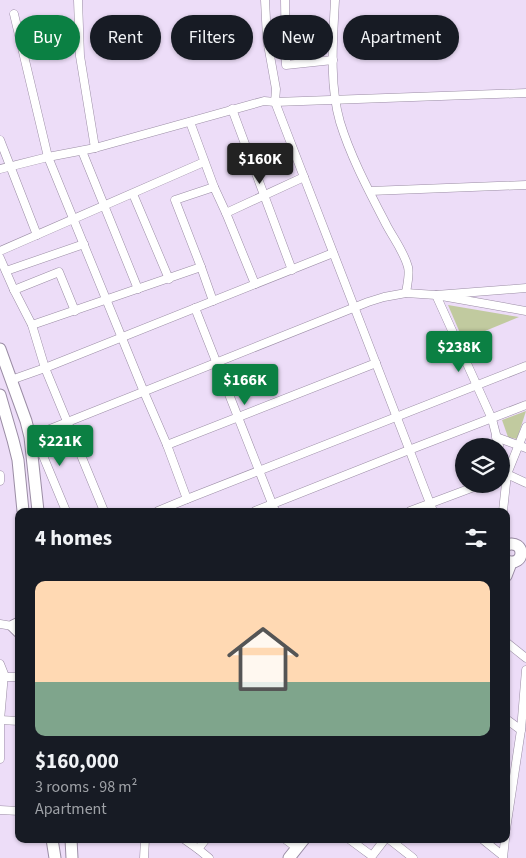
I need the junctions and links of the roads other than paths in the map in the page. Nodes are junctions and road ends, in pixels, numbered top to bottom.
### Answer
1 (78, 0) edge
2 (265, 0) edge
3 (285, 0) edge
4 (335, 0) edge
5 (14, 14) dead end
6 (285, 15) edge
7 (286, 60) edge
8 (333, 60) junction
9 (526, 93) edge
10 (336, 100) junction
11 (275, 102) junction
12 (232, 109) junction
13 (190, 122) junction
14 (0, 140) edge
15 (95, 148) junction
16 (82, 151) junction
17 (48, 157) junction
18 (204, 162) junction
19 (10, 166) junction
20 (0, 169) edge
21 (304, 177) junction
22 (526, 184) edge
23 (214, 187) junction
24 (370, 191) junction
25 (133, 194) junction
26 (265, 195) junction
27 (105, 206) junction
28 (226, 213) junction
29 (74, 219) junction
30 (37, 235) junction
31 (84, 244) junction
32 (0, 252) edge
33 (333, 253) junction
34 (0, 258) edge
35 (201, 267) junction
36 (292, 270) junction
37 (6, 271) junction
38 (169, 278) junction
39 (255, 284) junction
40 (526, 288) edge
41 (138, 289) junction
42 (14, 290) junction
43 (406, 293) junction
44 (436, 295) junction
45 (106, 300) junction
46 (213, 301) junction
47 (195, 308) junction
48 (354, 308) junction
49 (74, 311) junction
50 (526, 311) edge
51 (32, 325) junction
52 (122, 337) junction
53 (0, 350) edge
54 (216, 363) junction
55 (376, 363) junction
56 (526, 366) edge
57 (45, 368) junction
58 (11, 380) junction
59 (477, 385) junction
60 (144, 392) junction
61 (0, 397) edge
62 (526, 405) edge
63 (396, 416) junction
64 (238, 418) junction
65 (492, 419) junction
66 (68, 422) junction
67 (526, 427) edge
68 (30, 437) junction
69 (496, 437) joint
70 (167, 446) junction
71 (523, 446) edge
72 (409, 450) junction
73 (510, 466) edge
74 (259, 470) junction
75 (0, 475) edge
76 (510, 477) edge
77 (0, 480) edge
78 (526, 483) edge
79 (457, 493) edge
80 (504, 493) edge
81 (186, 499) junction
82 (430, 503) junction
83 (23, 508) edge
84 (38, 508) edge
85 (65, 508) edge
86 (103, 508) edge
87 (165, 508) edge
88 (274, 508) edge
89 (418, 508) edge
90 (432, 508) edge
91 (503, 508) edge
92 (510, 543) edge
93 (523, 551) edge
94 (510, 562) edge
95 (0, 624) edge
96 (15, 627) edge
97 (510, 645) edge
98 (526, 658) edge
99 (0, 664) edge
100 (526, 670) edge
101 (15, 676) edge
102 (4, 677) junction
103 (0, 720) edge
104 (15, 721) edge
105 (510, 722) edge
106 (520, 730) junction
107 (0, 760) edge
108 (510, 789) edge
109 (0, 810) edge
110 (15, 811) edge
111 (53, 843) edge
112 (71, 843) edge
113 (145, 843) edge
114 (190, 843) edge
115 (203, 843) edge
116 (300, 843) edge
117 (354, 843) edge
118 (381, 843) edge
119 (382, 843) edge
120 (394, 843) edge
121 (487, 843) edge
122 (505, 843) edge
123 (198, 849) junction
124 (503, 857) edge
125 (55, 858) edge
126 (72, 858) edge
127 (144, 858) edge
128 (209, 858) edge
129 (289, 858) edge
130 (380, 858) edge
131 (413, 858) edge

1 - 15 street
2 - 11 street
3 - 6 street
4 - 8 street
5 - 17 street
7 - 8 street
8 - 10 street
9 - 10 street
10 - 11 street
10 - 24 street
11 - 12 street
11 - 21 street
12 - 13 street
12 - 26 street
13 - 15 street
13 - 18 street
14 - 19 street
15 - 16 street
16 - 17 street
16 - 27 street
17 - 19 street
17 - 29 street
18 - 23 street
18 - 25 street
19 - 20 street
19 - 30 street
21 - 26 street
21 - 33 street
22 - 24 street
23 - 28 street
23 - 35 street
24 - 43 street
25 - 27 street
25 - 38 street
26 - 28 street
26 - 36 street
27 - 29 street
27 - 41 street
28 - 39 street
29 - 30 street
29 - 31 street
30 - 32 street
31 - 37 street
31 - 45 street
33 - 36 street
33 - 48 street
34 - 37 street
35 - 38 street
35 - 46 street
36 - 39 street
37 - 42 street
38 - 41 street
39 - 46 street
40 - 44 street
41 - 45 street
42 - 49 street
42 - 51 street
43 - 44 street
43 - 48 street
44 - 50 street
44 - 59 street
45 - 49 street
45 - 52 street
46 - 47 street
47 - 52 street
47 - 54 street
48 - 54 street
48 - 55 street
49 - 51 street
51 - 57 street
52 - 57 street
52 - 60 street
53 - 58 street
54 - 60 street
54 - 64 street
55 - 63 street
55 - 64 street
56 - 59 street
57 - 58 street
57 - 66 street
58 - 68 street
59 - 63 street
59 - 65 street
60 - 66 street
60 - 70 street
61 - 83 street
62 - 65 street
63 - 72 street
63 - 74 street
64 - 70 street
64 - 74 street
65 - 69 street
65 - 72 street
66 - 68 street
66 - 86 street
67 - 71 street
68 - 84 street
68 - 85 street
69 - 71 street
70 - 81 street
71 - 73 street
72 - 82 street
72 - 88 street
74 - 81 street
74 - 88 street
75 - 77 street
76 - 78 street
79 - 82 street
80 - 91 street
81 - 87 street
82 - 89 street
82 - 90 street
92 - 93 street
93 - 94 street
95 - 96 street
97 - 98 street
99 - 102 street
100 - 106 street
101 - 102 street
102 - 103 street
103 - 104 street
103 - 107 street
105 - 106 street
106 - 108 street
109 - 110 street
111 - 125 street
112 - 126 street
113 - 127 street
114 - 123 street
115 - 123 street
116 - 129 street
117 - 118 street
119 - 130 street
120 - 131 street
121 - 124 street
122 - 124 street
123 - 128 street

